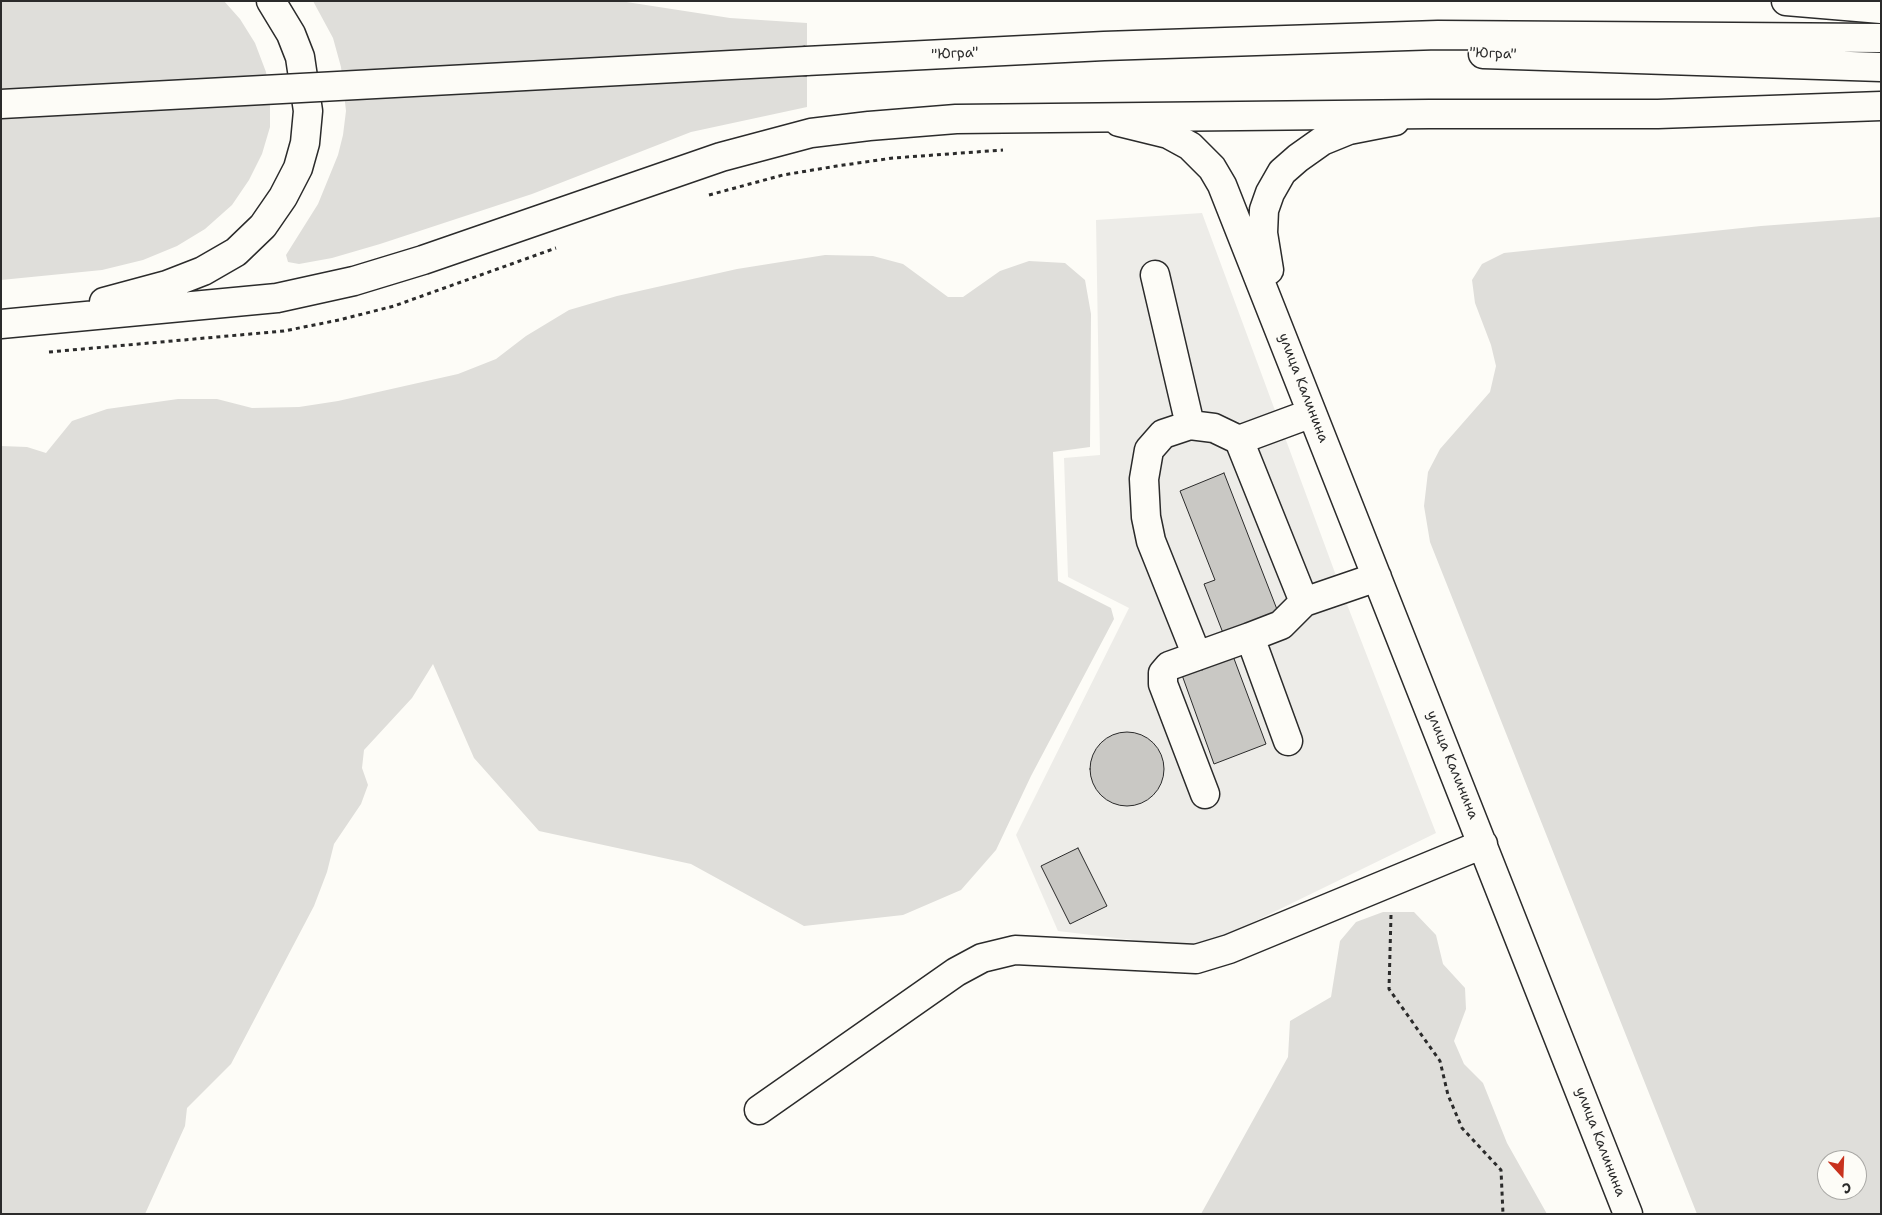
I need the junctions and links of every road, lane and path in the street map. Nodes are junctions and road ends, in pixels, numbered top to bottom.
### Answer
1 (271, 1) edge
2 (1786, 1) edge
3 (1881, 9) edge
4 (1881, 38) edge
5 (1104, 46) junction
6 (1881, 67) edge
7 (1, 104) edge
8 (1881, 106) edge
9 (1429, 114) junction
10 (1098, 116) junction
11 (1011, 150) dead end
12 (700, 198) dead end
13 (558, 247) dead end
14 (1156, 275) dead end
15 (1276, 316) junction
16 (8, 323) edge
17 (41, 352) dead end
18 (1312, 413) junction
19 (1190, 425) junction
20 (1239, 440) junction
21 (1377, 576) junction
22 (1304, 602) junction
23 (1250, 637) junction
24 (1197, 656) junction
25 (1288, 741) dead end
26 (1205, 794) dead end
27 (1483, 844) junction
28 (1391, 912) dead end
29 (759, 1110) dead end
30 (1503, 1214) edge
31 (1628, 1214) edge

1 - 16 main road
2 - 3 main road
4 - 5 main road, "Югра"
5 - 6 main road, "Югра"
5 - 7 main road, "Югра", bridge
8 - 9 main road
9 - 10 main road
9 - 15 main road
10 - 15 main road
10 - 16 main road
11 - 12 path
13 - 17 path
14 - 19 main road
15 - 18 main road, улица Калинина
18 - 20 main road
18 - 21 main road, улица Калинина
19 - 20 main road
19 - 24 main road
20 - 22 main road
21 - 22 main road
21 - 27 main road, улица Калинина
22 - 23 main road
23 - 24 main road
23 - 25 main road
24 - 26 main road
27 - 29 main road
27 - 31 main road, улица Калинина
28 - 30 path

